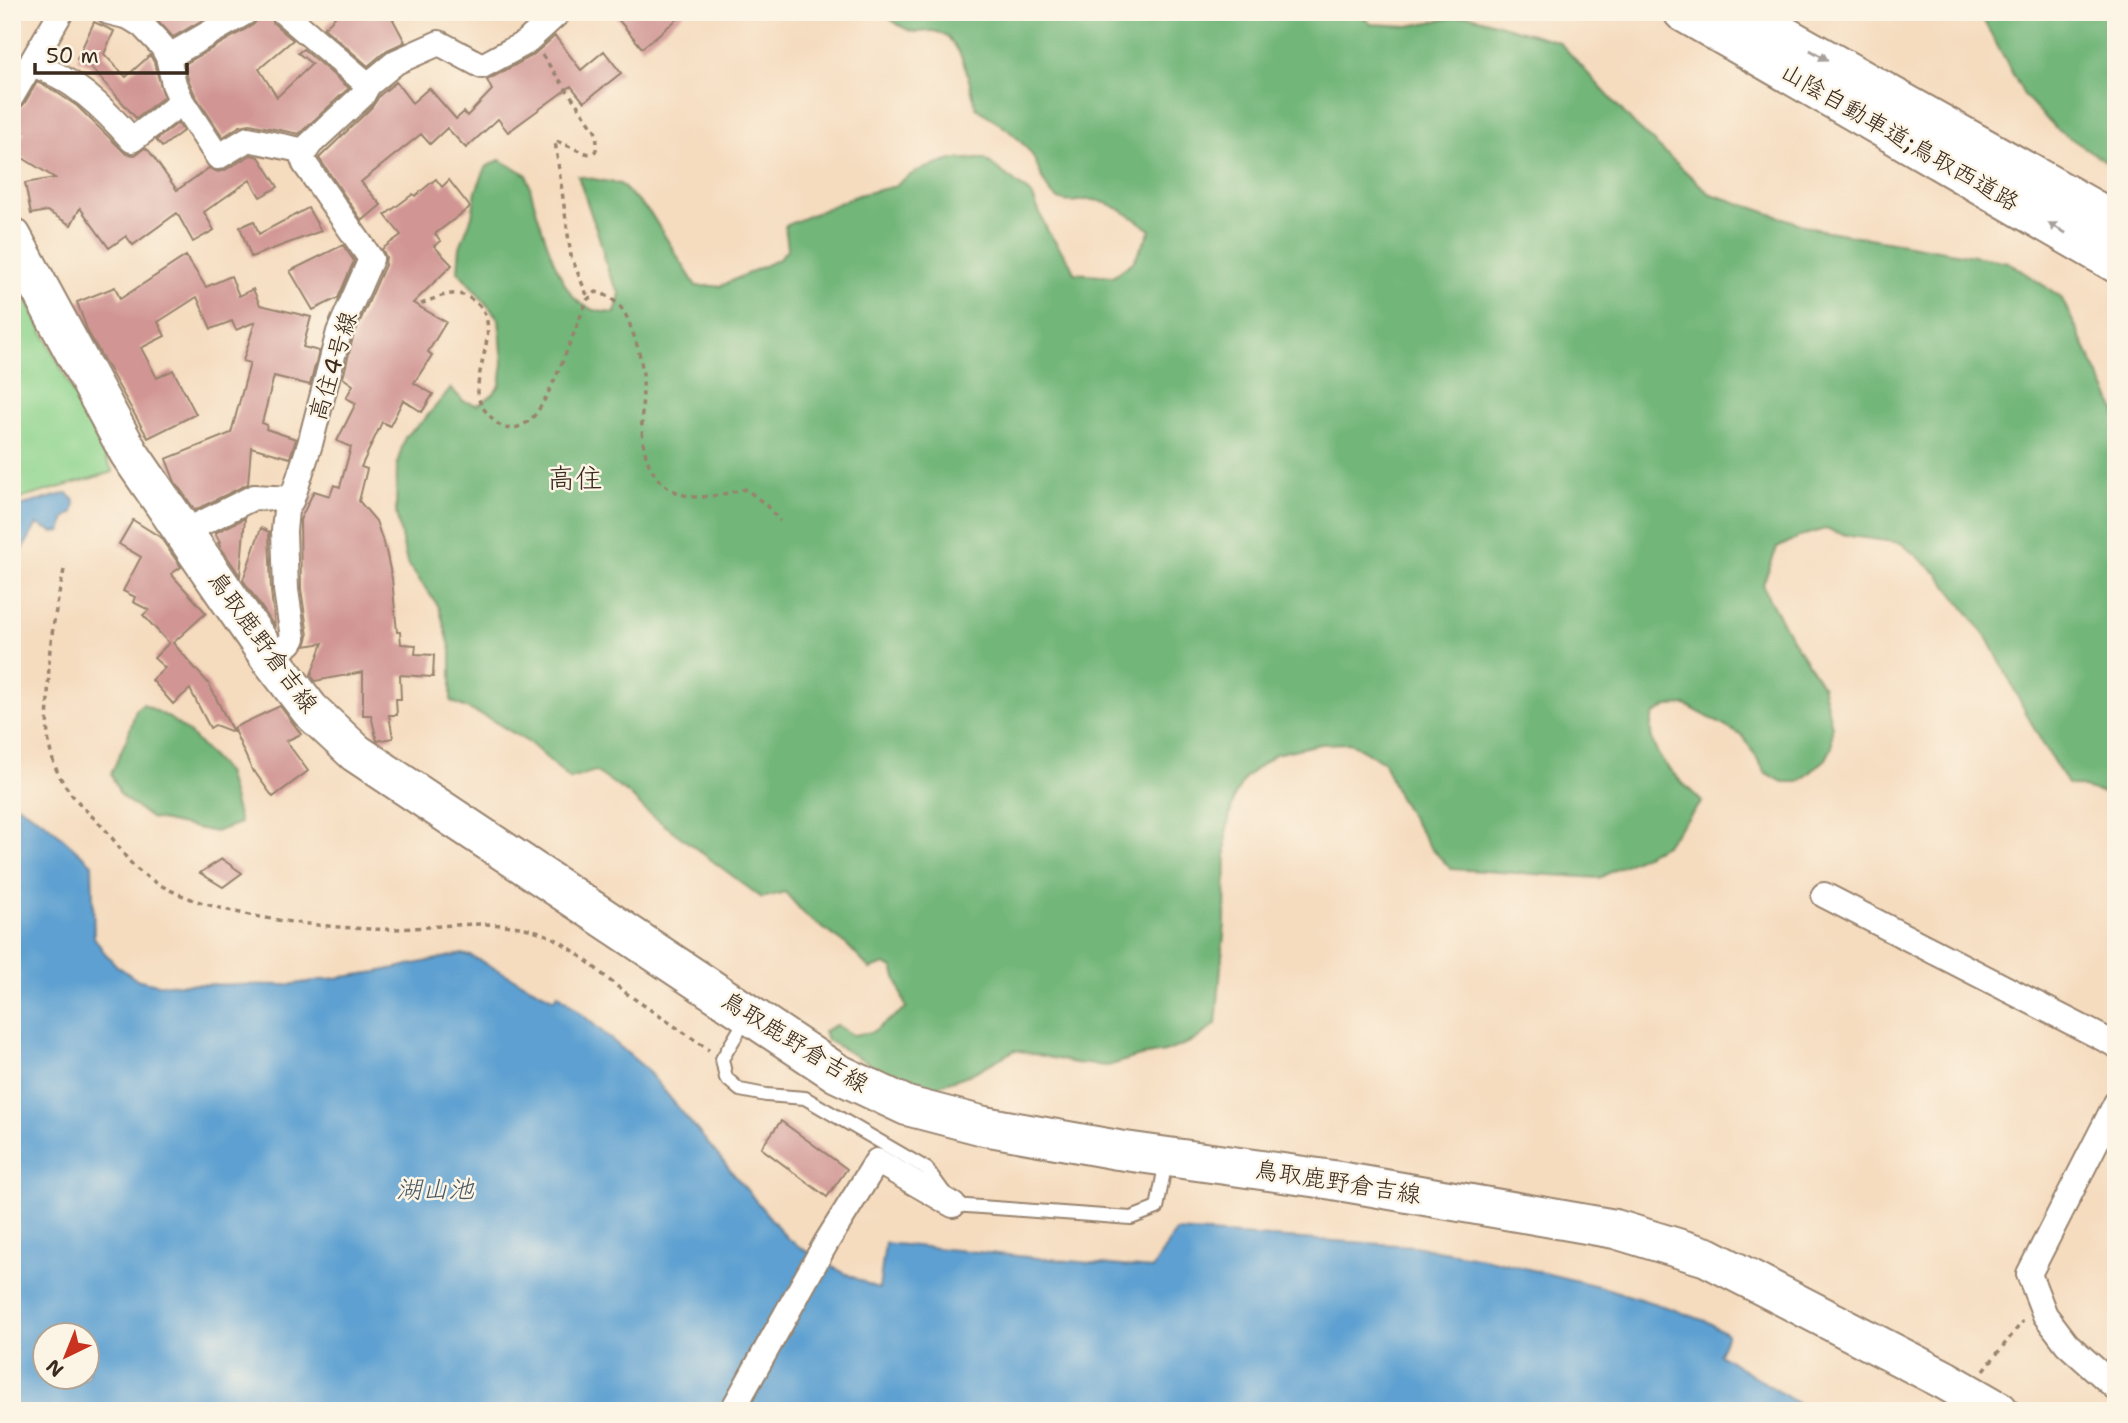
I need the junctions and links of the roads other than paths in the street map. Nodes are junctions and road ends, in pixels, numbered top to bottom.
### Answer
1 (61, 12) edge
2 (109, 12) edge
3 (246, 12) edge
4 (283, 12) edge
5 (559, 12) edge
6 (1683, 12) edge
7 (1742, 12) edge
8 (168, 57) junction
9 (31, 65) junction
10 (368, 85) junction
11 (12, 96) edge
12 (182, 102) junction
13 (305, 151) junction
14 (12, 237) edge
15 (2113, 251) edge
16 (292, 499) junction
17 (184, 533) junction
18 (270, 657) junction
19 (1824, 895) dead end
20 (749, 1014) junction
21 (2116, 1045) edge
22 (2116, 1103) edge
23 (1167, 1157) junction
24 (953, 1205) junction
25 (2116, 1388) edge
26 (732, 1411) edge
27 (1999, 1411) edge

1 - 9 street
2 - 8 street
3 - 8 street
4 - 10 street
5 - 10 street
15 -> 6 main road, 山陰自動車道;鳥取西道路
7 -> 15 main road, 山陰自動車道;鳥取西道路
8 - 12 street
9 - 11 street
9 - 12 street
10 - 13 street
12 - 13 street
13 - 16 street, 高住4号線
14 - 17 main road, 鳥取鹿野倉吉線
16 - 17 street
16 - 18 street, 高住4号線
17 - 18 main road, 鳥取鹿野倉吉線
18 - 20 main road, 鳥取鹿野倉吉線
19 - 21 street
20 - 23 main road, 鳥取鹿野倉吉線
20 - 24 lane
22 - 25 street
23 - 24 lane
23 - 27 main road, 鳥取鹿野倉吉線
24 - 26 street

